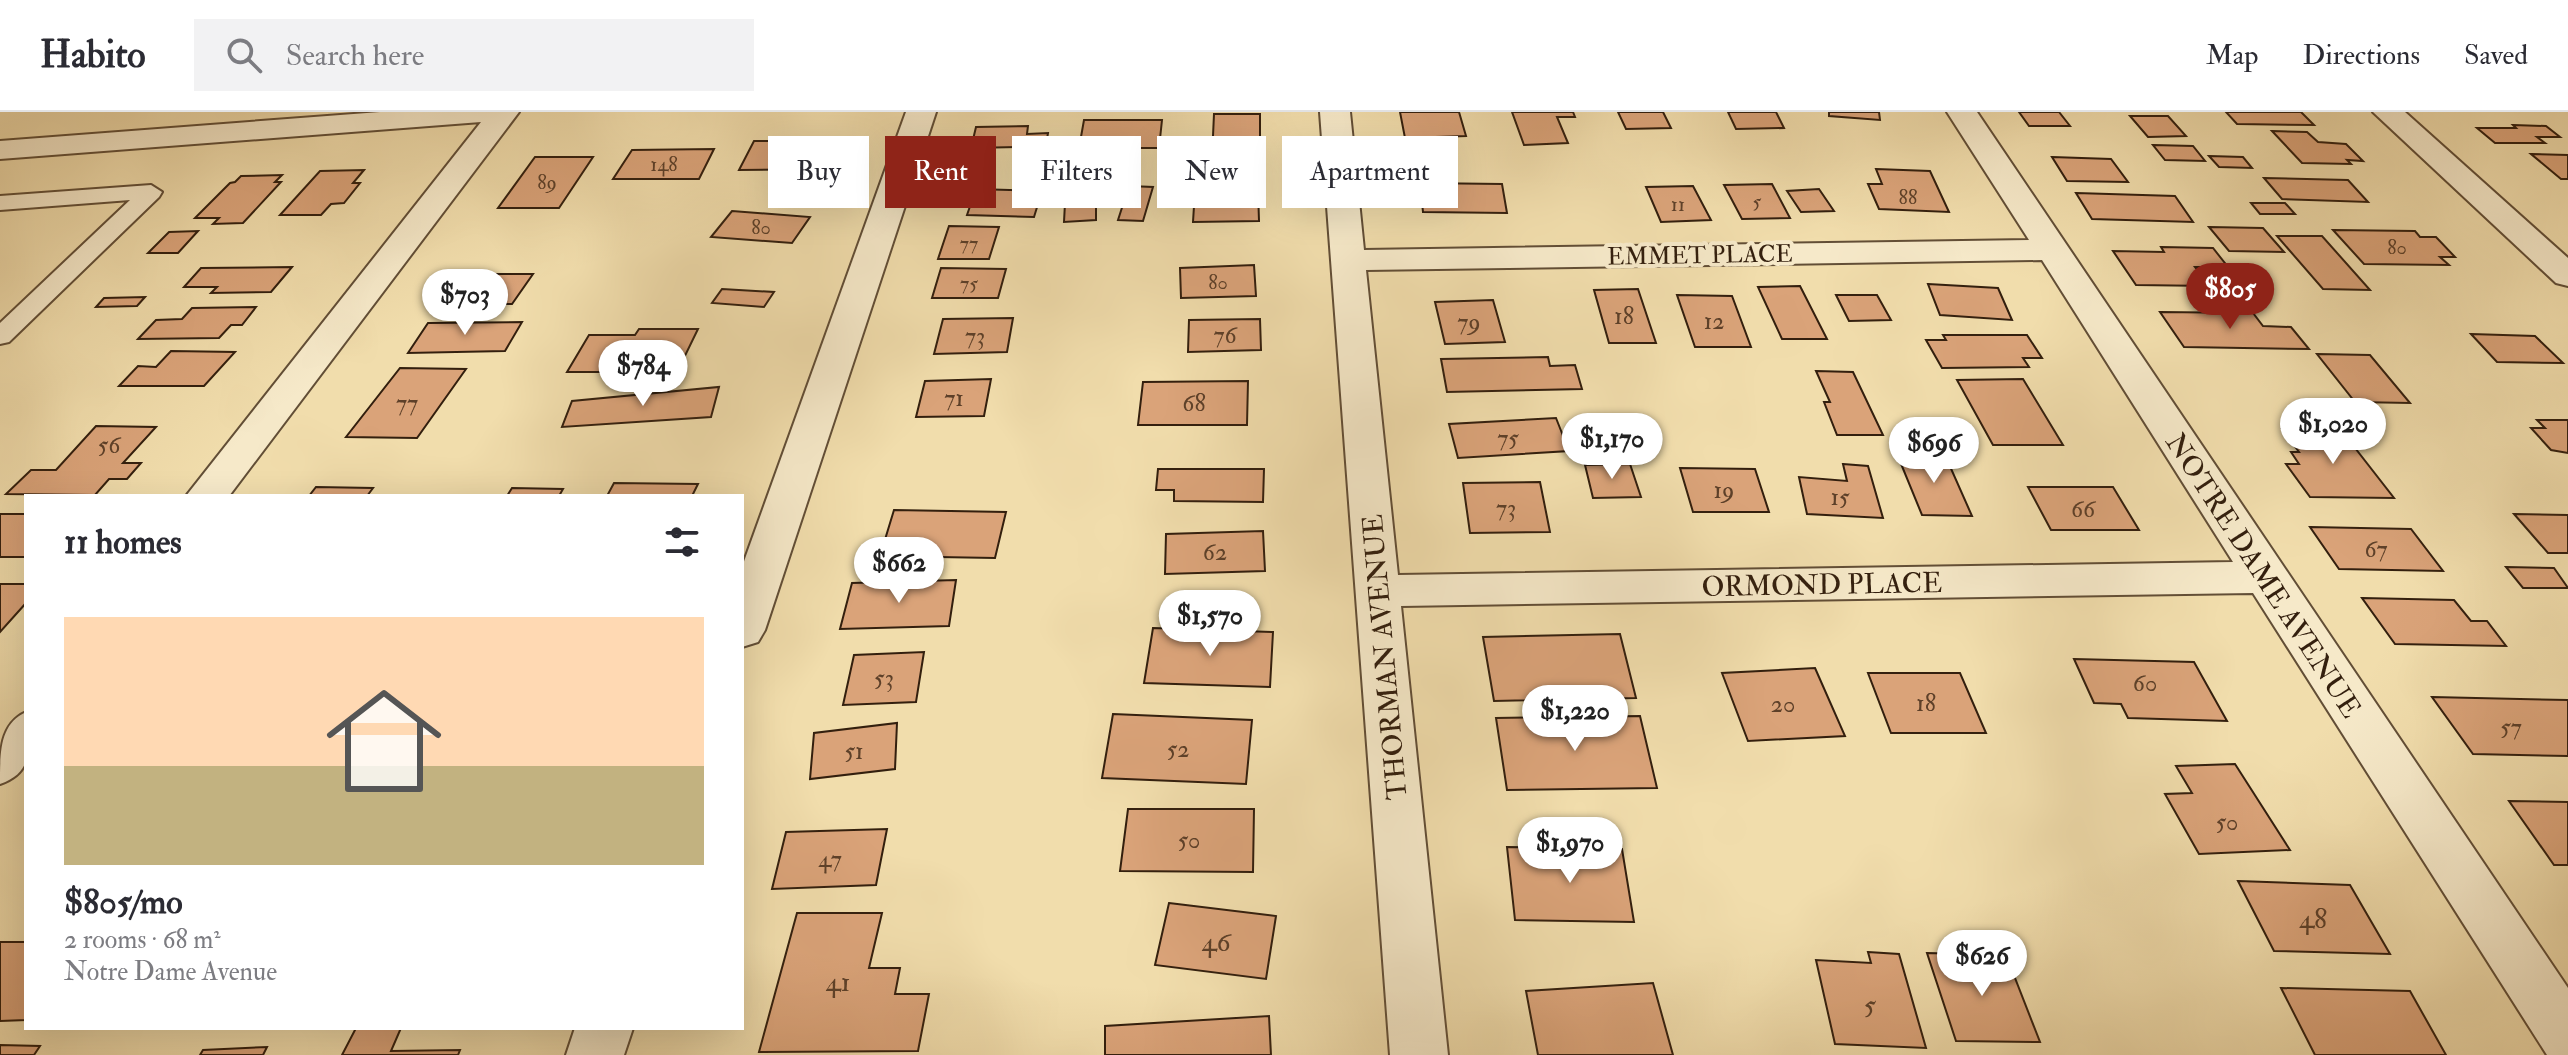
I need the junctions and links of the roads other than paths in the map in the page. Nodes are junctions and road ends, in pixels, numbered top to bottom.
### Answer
1 (497, 112) edge
2 (504, 112) edge
3 (921, 112) edge
4 (1335, 112) edge
5 (1962, 112) edge
6 (2388, 112) edge
7 (182, 124) edge
8 (0, 150) edge
9 (0, 203) edge
10 (2052, 250) junction
11 (1347, 260) junction
12 (2568, 276) edge
13 (0, 337) edge
14 (209, 494) edge
15 (2265, 577) junction
16 (1378, 591) junction
17 (744, 624) edge
18 (24, 734) edge
19 (0, 764) edge
20 (603, 1030) edge
21 (2568, 1037) edge
22 (595, 1055) edge
23 (1419, 1055) edge

1 - 7 street
2 - 14 street
3 - 17 street
4 - 11 street, THORMAN AVENUE
5 - 10 street, NOTRE DAME AVENUE
6 - 12 street
7 - 8 street
9 - 13 lane
10 - 11 street, EMMET PLACE
10 - 15 street, NOTRE DAME AVENUE
11 - 16 street, THORMAN AVENUE
15 - 16 street, ORMOND PLACE
15 - 21 street, NOTRE DAME AVENUE
16 - 23 street, THORMAN AVENUE
18 - 19 street
20 - 22 street

